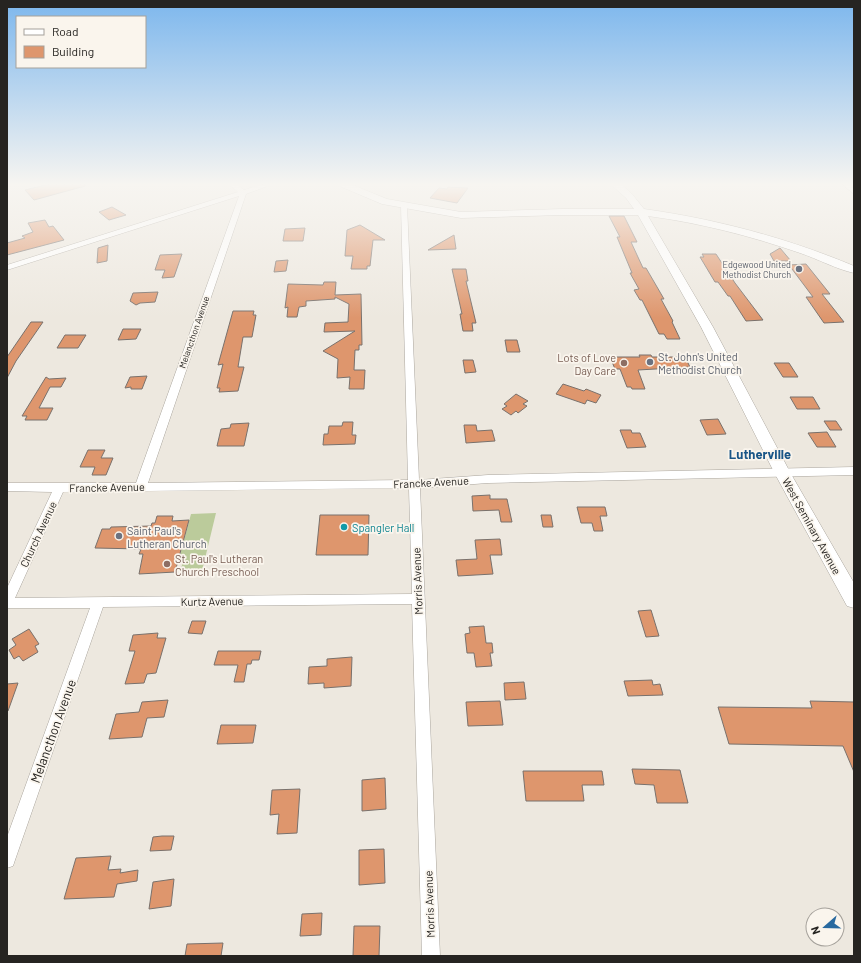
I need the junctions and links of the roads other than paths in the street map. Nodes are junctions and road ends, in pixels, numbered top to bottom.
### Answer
1 (133, 228) edge
2 (231, 228) edge
3 (405, 228) edge
4 (650, 228) edge
5 (719, 228) edge
6 (7, 268) edge
7 (854, 270) edge
8 (854, 472) edge
9 (783, 474) junction
10 (414, 484) junction
11 (141, 486) junction
12 (7, 487) edge
13 (59, 488) junction
14 (418, 599) junction
15 (854, 600) edge
16 (7, 602) edge
17 (98, 602) junction
18 (7, 860) edge
19 (431, 956) edge

1 - 6 street
2 - 11 street, Melancthon Avenue
3 - 10 street, Morris Avenue
4 - 9 street, West Seminary Avenue
5 - 7 street
8 - 9 street, Francke Avenue
9 - 10 street, Francke Avenue
9 - 15 street, West Seminary Avenue
10 - 11 street, Francke Avenue
10 - 14 street, Morris Avenue
11 - 13 street, Francke Avenue
12 - 13 street, Francke Avenue
13 - 16 street, Church Avenue
14 - 17 street, Kurtz Avenue
14 - 19 street, Morris Avenue
16 - 17 street, Kurtz Avenue
17 - 18 street, Melancthon Avenue

